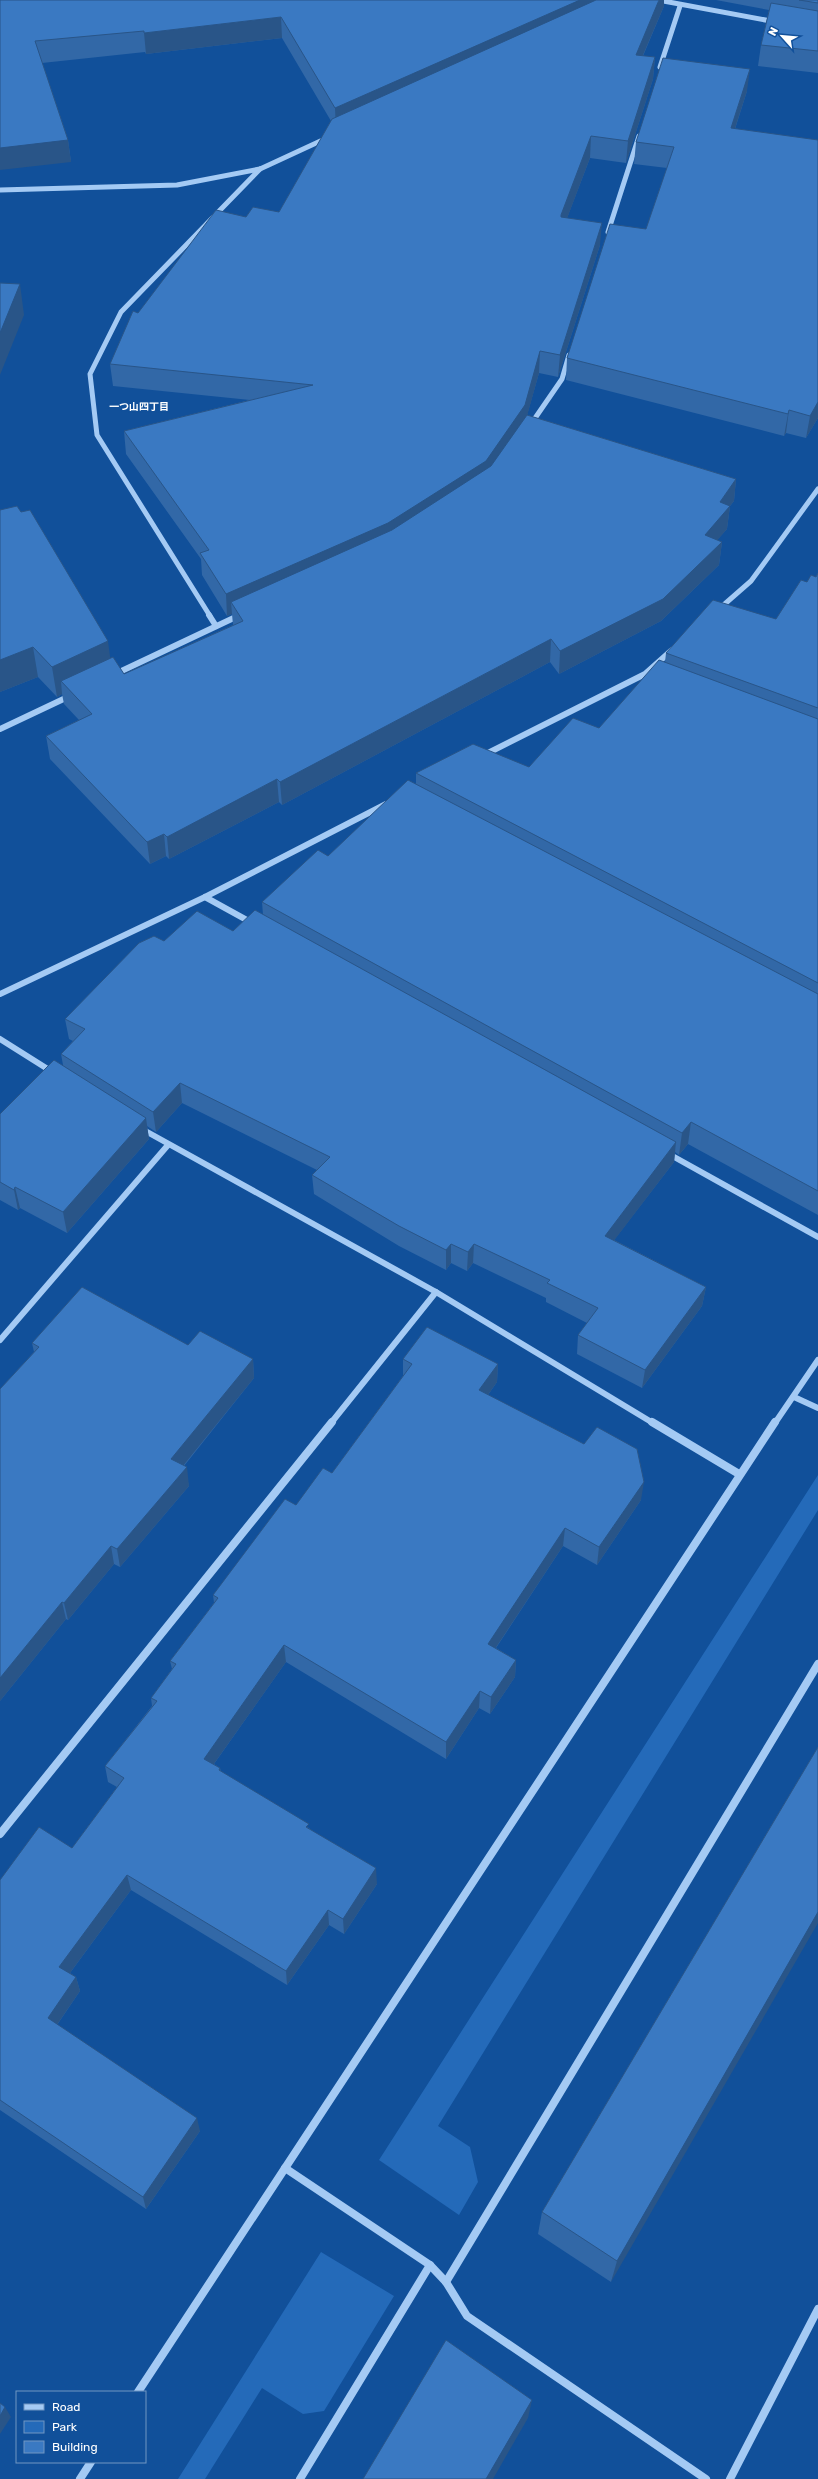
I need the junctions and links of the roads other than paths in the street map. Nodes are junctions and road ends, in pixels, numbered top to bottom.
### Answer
1 (658, 0) edge
2 (680, 6) junction
3 (780, 22) edge
4 (658, 74) edge
5 (641, 128) edge
6 (333, 136) edge
7 (260, 168) junction
8 (0, 190) edge
9 (605, 242) edge
10 (571, 349) edge
11 (527, 429) edge
12 (818, 489) edge
13 (715, 612) edge
14 (245, 613) edge
15 (216, 626) junction
16 (680, 643) edge
17 (645, 674) junction
18 (108, 677) edge
19 (652, 677) edge
20 (79, 691) edge
21 (0, 729) edge
22 (474, 760) edge
23 (389, 802) edge
24 (206, 897) junction
25 (261, 928) edge
26 (0, 994) edge
27 (0, 1039) edge
28 (61, 1077) edge
29 (135, 1124) edge
30 (168, 1146) junction
31 (658, 1148) edge
32 (818, 1237) edge
33 (436, 1292) junction
34 (0, 1340) edge
35 (818, 1360) edge
36 (794, 1396) junction
37 (818, 1408) edge
38 (740, 1474) junction
39 (818, 1664) edge
40 (0, 1834) edge
41 (285, 2168) junction
42 (430, 2265) junction
43 (446, 2282) junction
44 (818, 2309) edge
45 (139, 2391) edge
46 (90, 2463) edge
47 (80, 2479) edge
48 (300, 2479) edge
49 (706, 2479) edge
50 (730, 2479) edge

1 - 2 street
2 - 3 street
2 - 4 street
5 - 9 street
6 - 7 street
7 - 8 street
7 - 15 street
10 - 11 street
12 - 13 street
14 - 15 street
15 - 18 street
16 - 17 street
17 - 19 street
17 - 22 street
20 - 21 street
23 - 24 street
24 - 25 street
24 - 26 street
27 - 28 street
29 - 30 street
30 - 33 street
30 - 34 street
31 - 32 street
33 - 38 street
33 - 40 street
35 - 36 street
36 - 37 street
36 - 38 street
38 - 41 street
39 - 43 street
41 - 42 street
41 - 45 street
42 - 43 street
42 - 48 street
43 - 49 street
44 - 50 street
46 - 47 street

